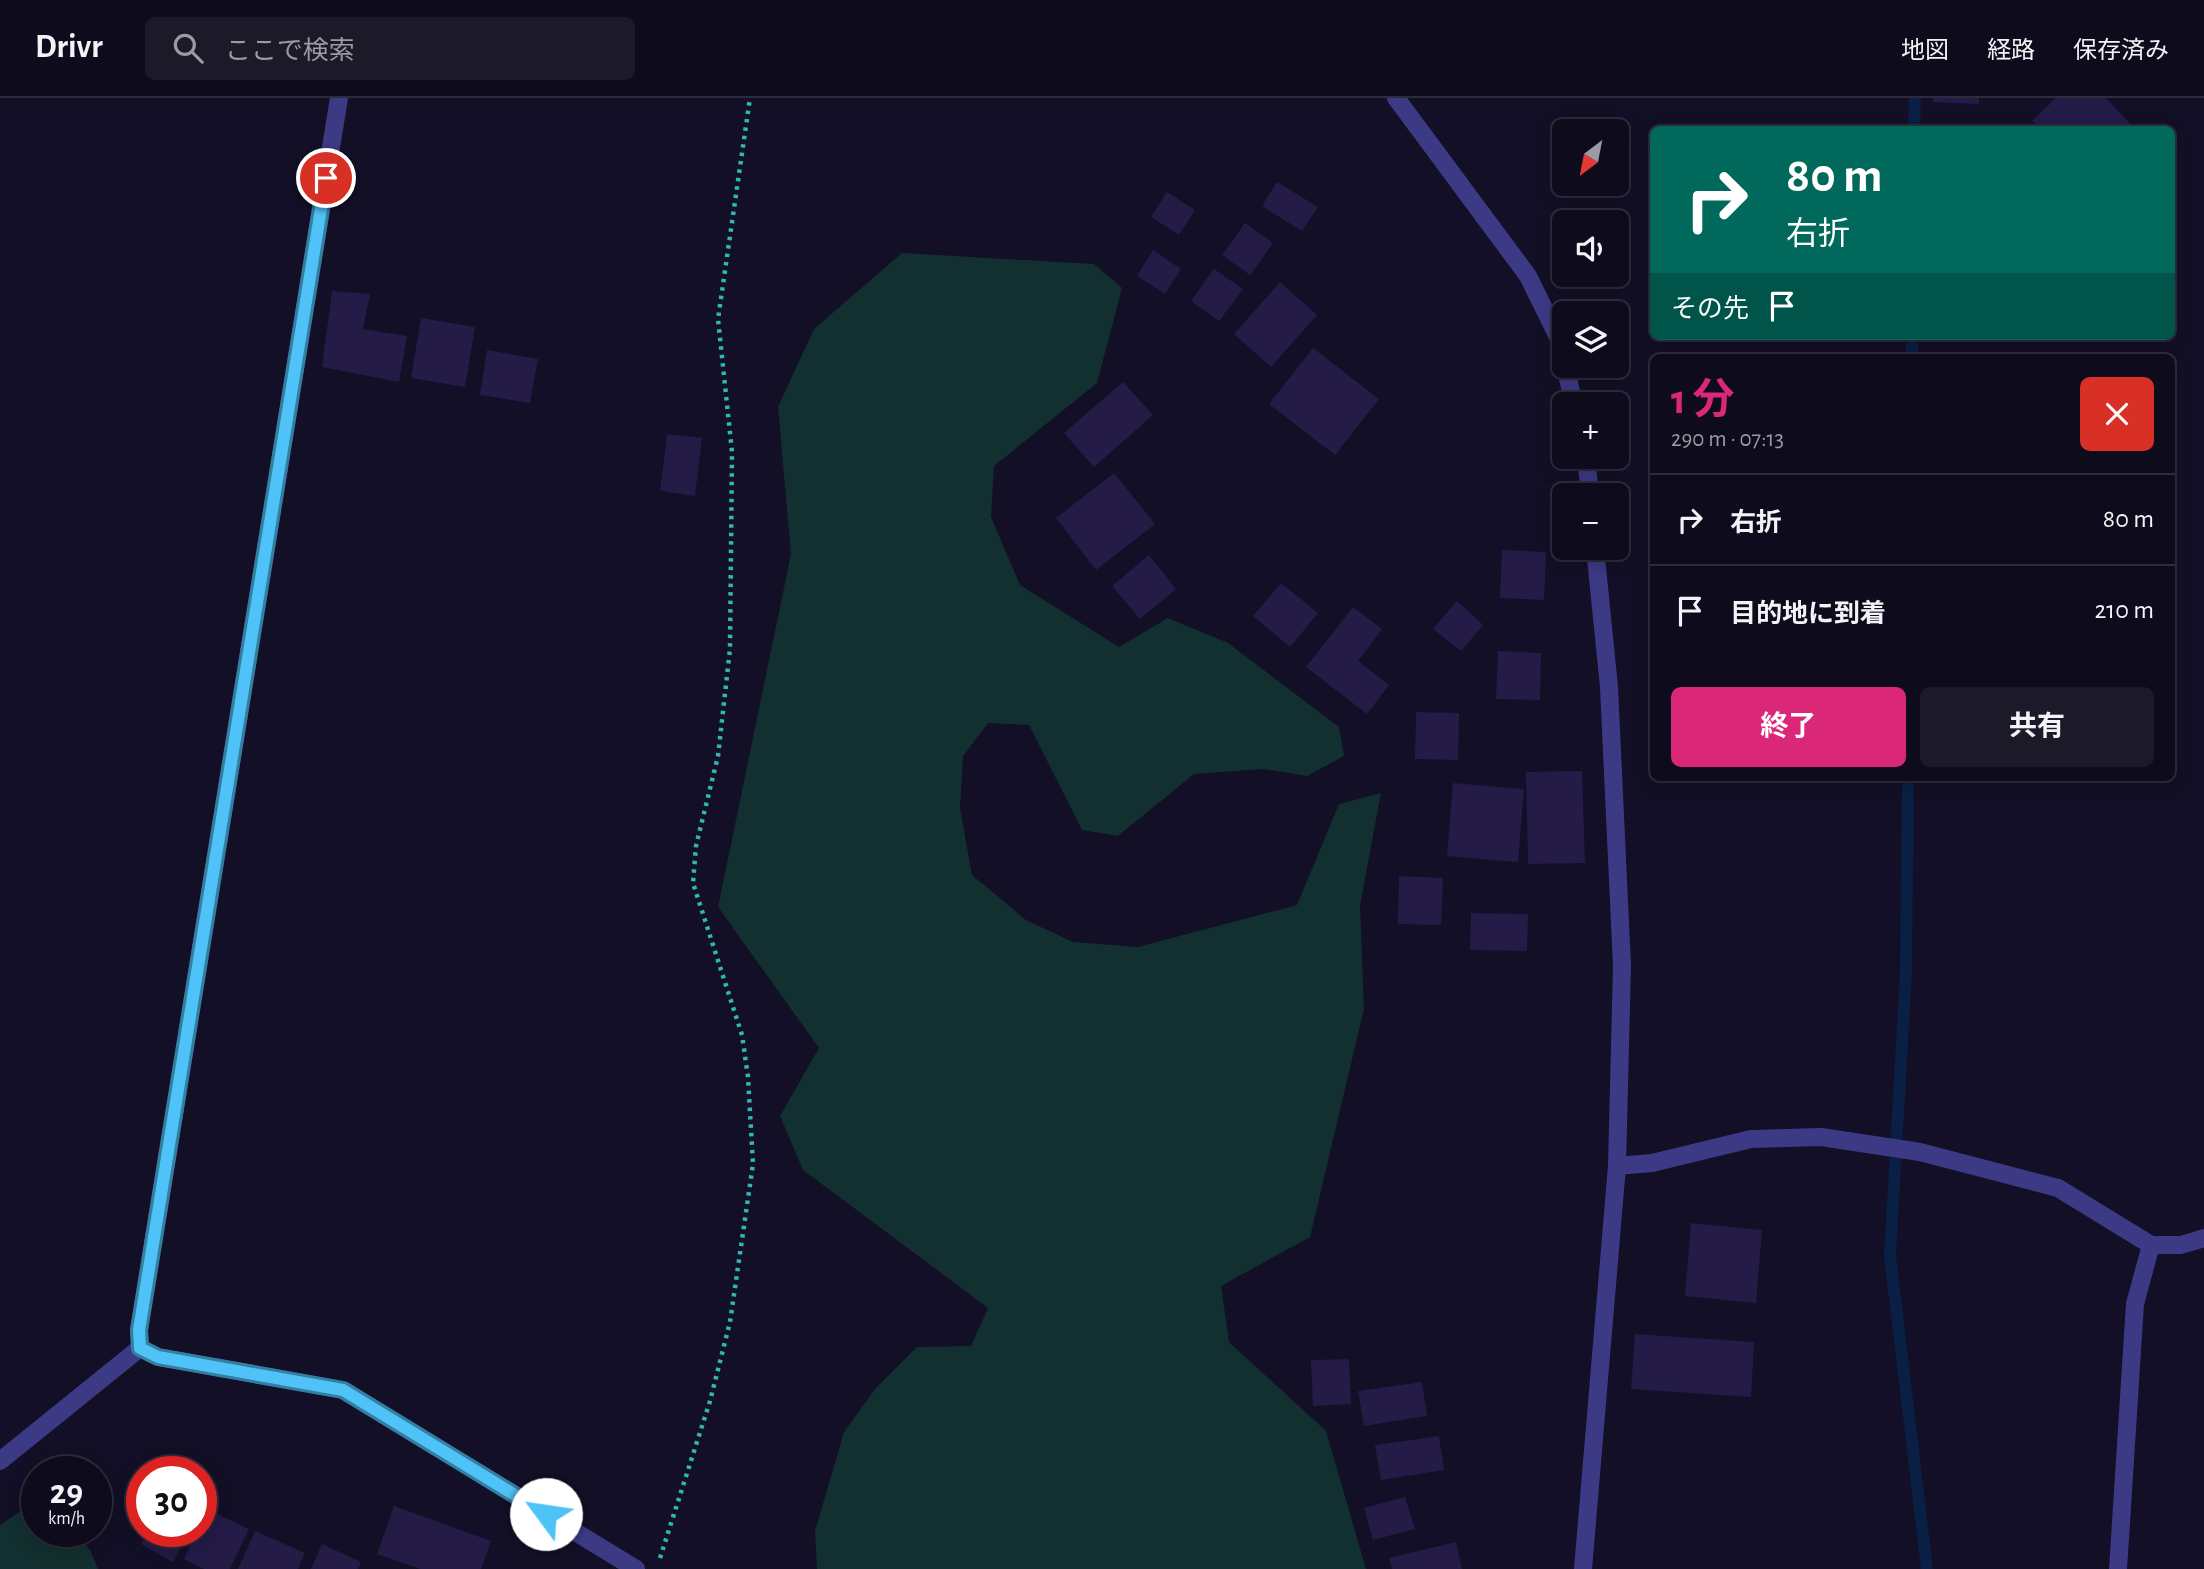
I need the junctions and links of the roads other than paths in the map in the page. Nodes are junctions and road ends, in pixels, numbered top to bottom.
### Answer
1 (339, 98) edge
2 (1396, 98) edge
3 (1552, 326) edge
4 (1596, 560) edge
5 (1617, 1166) junction
6 (2204, 1238) edge
7 (2151, 1245) junction
8 (140, 1348) junction
9 (0, 1461) edge
10 (636, 1569) edge
11 (1583, 1569) edge
12 (2118, 1569) edge

1 - 8 street
2 - 3 street
4 - 5 street
5 - 7 street
5 - 11 street
6 - 7 street
7 - 12 street
8 - 9 street
8 - 10 street

